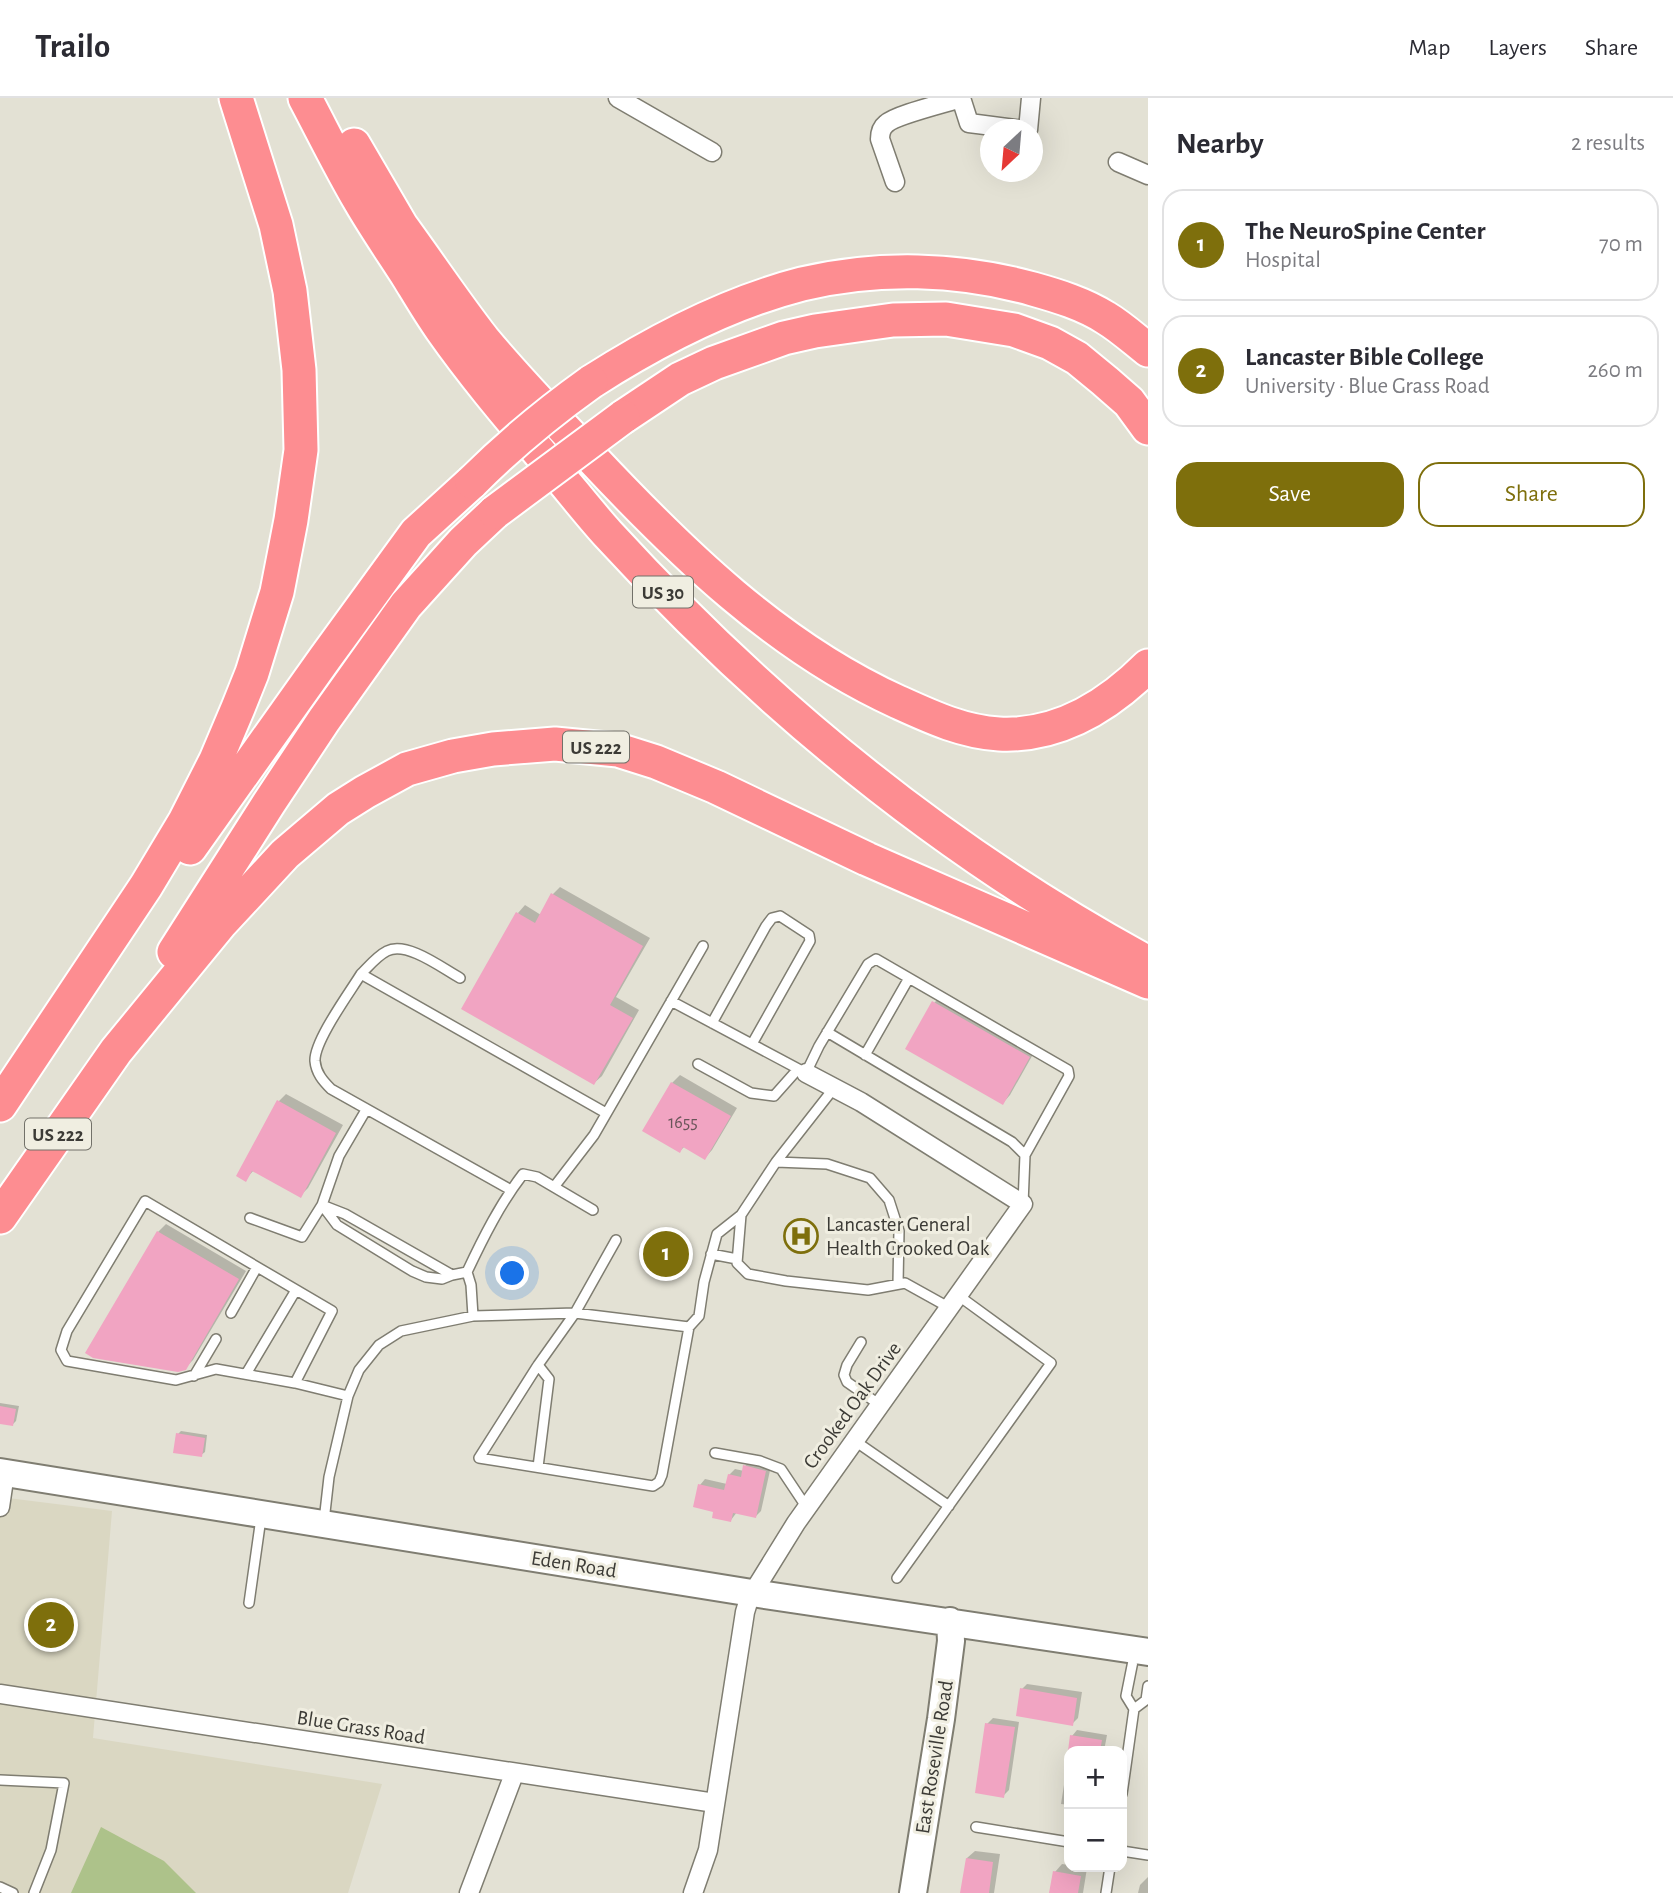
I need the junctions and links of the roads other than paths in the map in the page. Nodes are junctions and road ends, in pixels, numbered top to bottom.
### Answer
1 (236, 98) edge
2 (305, 98) edge
3 (328, 98) edge
4 (1031, 98) edge
5 (629, 101) edge
6 (1028, 119) edge
7 (980, 124) edge
8 (712, 152) dead end
9 (1118, 162) dead end
10 (1148, 175) edge
11 (895, 183) dead end
12 (402, 228) junction
13 (1148, 350) edge
14 (1148, 428) edge
15 (1148, 666) edge
16 (1148, 940) edge
17 (703, 946) dead end
18 (1148, 962) edge
19 (361, 974) junction
20 (460, 978) dead end
21 (909, 978) junction
22 (1148, 982) edge
23 (671, 1001) junction
24 (712, 1023) junction
25 (827, 1032) junction
26 (752, 1044) junction
27 (116, 1051) junction
28 (865, 1055) junction
29 (698, 1064) dead end
30 (802, 1071) junction
31 (834, 1088) junction
32 (0, 1105) edge
33 (366, 1110) junction
34 (606, 1114) junction
35 (0, 1116) edge
36 (1025, 1155) junction
37 (776, 1162) junction
38 (554, 1187) junction
39 (511, 1190) junction
40 (1023, 1204) junction
41 (322, 1205) junction
42 (593, 1210) dead end
43 (741, 1214) junction
44 (0, 1217) edge
45 (250, 1218) dead end
46 (616, 1240) dead end
47 (711, 1254) junction
48 (737, 1258) junction
49 (257, 1267) junction
50 (467, 1272) junction
51 (452, 1275) junction
52 (898, 1284) junction
53 (296, 1290) junction
54 (954, 1302) junction
55 (230, 1313) dead end
56 (575, 1313) junction
57 (473, 1316) junction
58 (689, 1327) junction
59 (216, 1339) dead end
60 (861, 1342) dead end
61 (538, 1365) junction
62 (246, 1374) junction
63 (194, 1376) junction
64 (295, 1383) junction
65 (348, 1396) junction
66 (880, 1405) junction
67 (855, 1441) junction
68 (715, 1453) dead end
69 (538, 1467) junction
70 (2, 1472) edge
71 (949, 1506) junction
72 (0, 1507) edge
73 (807, 1508) junction
74 (262, 1513) junction
75 (324, 1522) junction
76 (897, 1578) dead end
77 (752, 1593) junction
78 (249, 1603) dead end
79 (950, 1621) junction
80 (1146, 1653) edge
81 (1148, 1686) edge
82 (0, 1694) edge
83 (1134, 1709) junction
84 (1127, 1759) edge
85 (514, 1774) junction
86 (0, 1780) edge
87 (715, 1803) junction
88 (976, 1827) dead end
89 (1064, 1841) edge
90 (1127, 1852) edge
91 (1148, 1855) edge
92 (1110, 1872) edge
93 (0, 1887) edge
94 (13, 1893) edge
95 (34, 1893) edge
96 (469, 1893) edge
97 (693, 1893) edge
98 (913, 1893) edge
99 (1107, 1893) edge

1 - 32 highway
2 - 18 highway, US 30
3 - 12 highway, US 30
4 - 6 street
5 - 8 street
7 - 11 street
9 - 10 street
12 - 15 highway
12 - 16 highway, US 30
13 - 35 highway, US 222, bridge
14 - 27 highway, bridge
17 - 23 lane
19 - 20 lane
19 - 33 lane
19 - 34 lane
21 - 25 lane
21 - 28 lane
21 - 36 lane
22 - 27 highway, US 222
23 - 24 lane
23 - 34 lane
24 - 26 lane
24 - 26 lane
25 - 28 lane
25 - 30 lane
26 - 30 lane
27 - 44 highway, US 222
28 - 36 lane
29 - 30 lane
30 - 31 street
31 - 37 lane
31 - 40 street
33 - 39 lane
33 - 41 lane
34 - 38 lane
36 - 40 lane
37 - 43 lane
37 - 52 lane
38 - 39 lane
38 - 42 lane
39 - 50 lane
40 - 54 street, Crooked Oak Drive
41 - 45 lane
41 - 51 lane
41 - 51 lane
43 - 47 lane
43 - 48 lane
46 - 56 lane
47 - 48 lane
47 - 58 lane
48 - 52 lane
49 - 53 lane
49 - 55 lane
49 - 63 lane
50 - 51 lane
50 - 57 lane
52 - 54 lane
53 - 62 lane
53 - 64 lane
54 - 66 street, Crooked Oak Drive
54 - 71 lane
56 - 57 lane
56 - 58 lane
56 - 61 lane
57 - 65 lane
58 - 69 lane
59 - 63 lane
60 - 66 lane
61 - 69 lane
61 - 69 lane
62 - 63 lane
62 - 64 lane
64 - 65 lane
65 - 75 lane
66 - 67 street, Crooked Oak Drive
67 - 71 lane
67 - 73 street, Crooked Oak Drive
68 - 73 lane
70 - 72 street
70 - 74 street, Eden Road
71 - 76 lane
73 - 77 street, Crooked Oak Drive
74 - 75 street, Eden Road
74 - 78 lane
75 - 77 street, Eden Road
77 - 79 street, Eden Road
77 - 87 street, Crooked Oak Drive
79 - 80 street, Eden Road
79 - 98 street, East Roseville Road
80 - 83 lane
81 - 83 lane
82 - 85 street, Blue Grass Road
83 - 84 lane
85 - 87 street, Blue Grass Road
85 - 96 street
86 - 95 lane
87 - 97 street, Crooked Oak Drive
88 - 89 lane
90 - 91 lane
92 - 99 lane
93 - 94 lane

